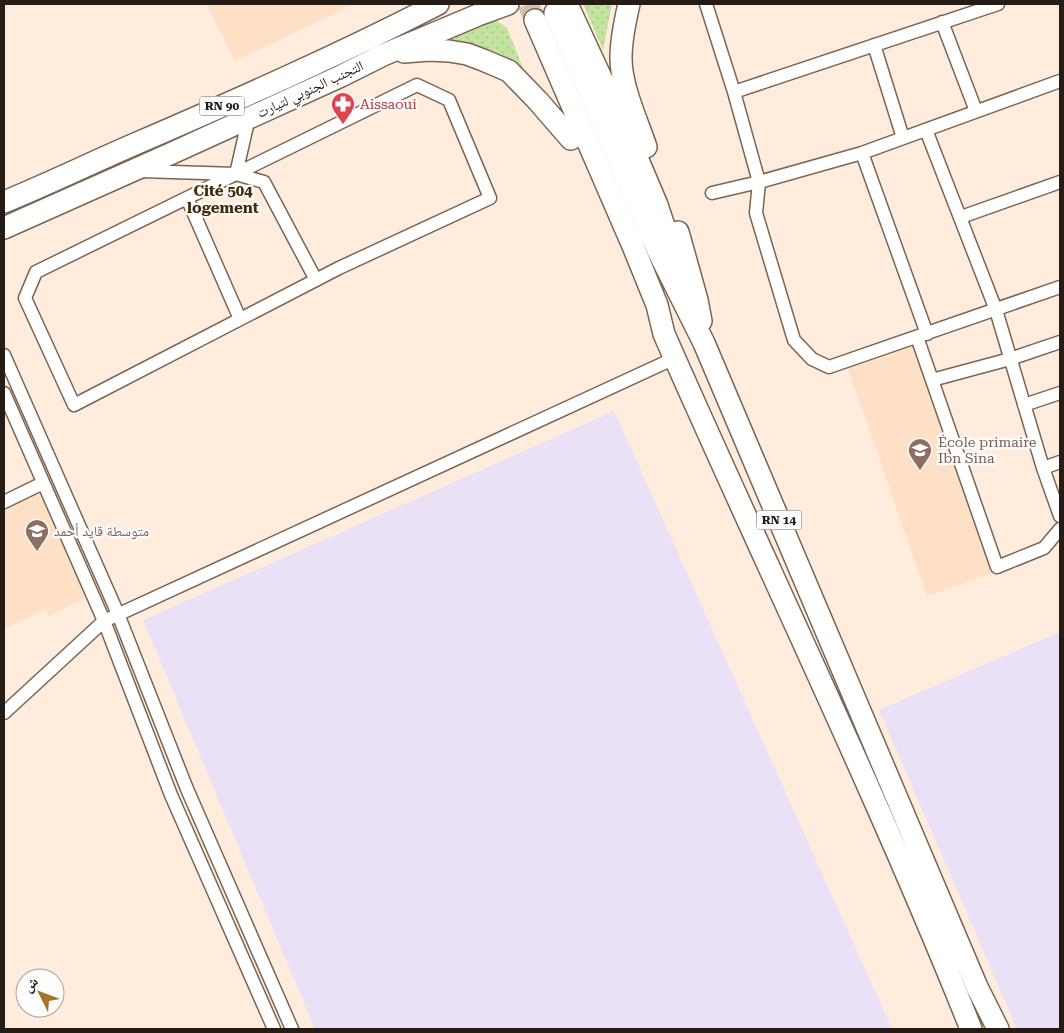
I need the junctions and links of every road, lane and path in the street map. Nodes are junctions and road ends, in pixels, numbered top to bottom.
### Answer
1 (413, 4) edge
2 (438, 4) edge
3 (629, 4) edge
4 (706, 4) edge
5 (998, 4) edge
6 (533, 8) edge
7 (942, 22) junction
8 (380, 45) junction
9 (874, 45) junction
10 (1060, 81) edge
11 (734, 92) junction
12 (976, 111) junction
13 (249, 118) junction
14 (926, 130) junction
15 (903, 138) junction
16 (571, 139) junction
17 (862, 153) junction
18 (132, 171) junction
19 (236, 174) junction
20 (759, 182) junction
21 (1060, 182) edge
22 (712, 192) dead end
23 (188, 198) junction
24 (4, 202) edge
25 (961, 217) junction
26 (4, 228) edge
27 (316, 280) junction
28 (1060, 288) edge
29 (996, 310) junction
30 (240, 319) junction
31 (664, 334) junction
32 (922, 335) junction
33 (1060, 342) edge
34 (704, 343) junction
35 (4, 355) edge
36 (675, 358) junction
37 (1010, 359) junction
38 (932, 380) junction
39 (4, 393) edge
40 (1060, 394) edge
41 (1024, 405) junction
42 (1060, 462) edge
43 (1043, 468) junction
44 (43, 483) junction
45 (4, 502) edge
46 (1060, 516) edge
47 (1060, 529) edge
48 (118, 614) junction
49 (104, 621) junction
50 (4, 713) edge
51 (235, 898) junction
52 (220, 905) junction
53 (274, 1029) edge
54 (292, 1029) edge
55 (971, 1029) edge
56 (998, 1029) edge

1 - 8 highway
2 - 8 highway, التجنب الجنوبي لتيارت / RN 90
3 - 34 highway
4 - 11 street
5 - 7 street
6 - 8 highway, التجنب الجنوبي لتيارت / RN 90
6 - 16 highway
6 - 31 highway, RN 14
6 - 34 highway
7 - 9 street
7 - 12 street
8 - 13 highway, التجنب الجنوبي لتيارت / RN 90
8 - 16 highway
8 - 24 highway, التجنب الجنوبي لتيارت / RN 90
9 - 11 street
9 - 15 street
10 - 12 street
11 - 20 street
12 - 14 street
13 - 18 highway, التجنب الجنوبي لتيارت / RN 90
13 - 19 street
14 - 15 street
14 - 25 street
15 - 17 street
16 - 31 highway
17 - 20 street
17 - 32 street
18 - 19 street
18 - 26 highway, التجنب الجنوبي لتيارت / RN 90
19 - 23 street
19 - 27 street
19 - 27 street
20 - 22 street
20 - 32 street
21 - 25 street
23 - 30 street
23 - 30 street
25 - 29 street
27 - 30 street
28 - 29 street
29 - 32 street
29 - 37 street
31 - 36 highway, RN 14
32 - 38 street
33 - 37 street
34 - 56 highway, RN 14
35 - 48 street
36 - 48 street
36 - 55 highway, RN 14
37 - 38 street
37 - 41 street
38 - 47 street
39 - 44 street
40 - 41 street
41 - 43 street
42 - 43 street
43 - 46 street
44 - 45 street
44 - 49 street
48 - 49 street
48 - 51 street
49 - 50 street
49 - 52 street
51 - 52 street
51 - 54 street
52 - 53 street

